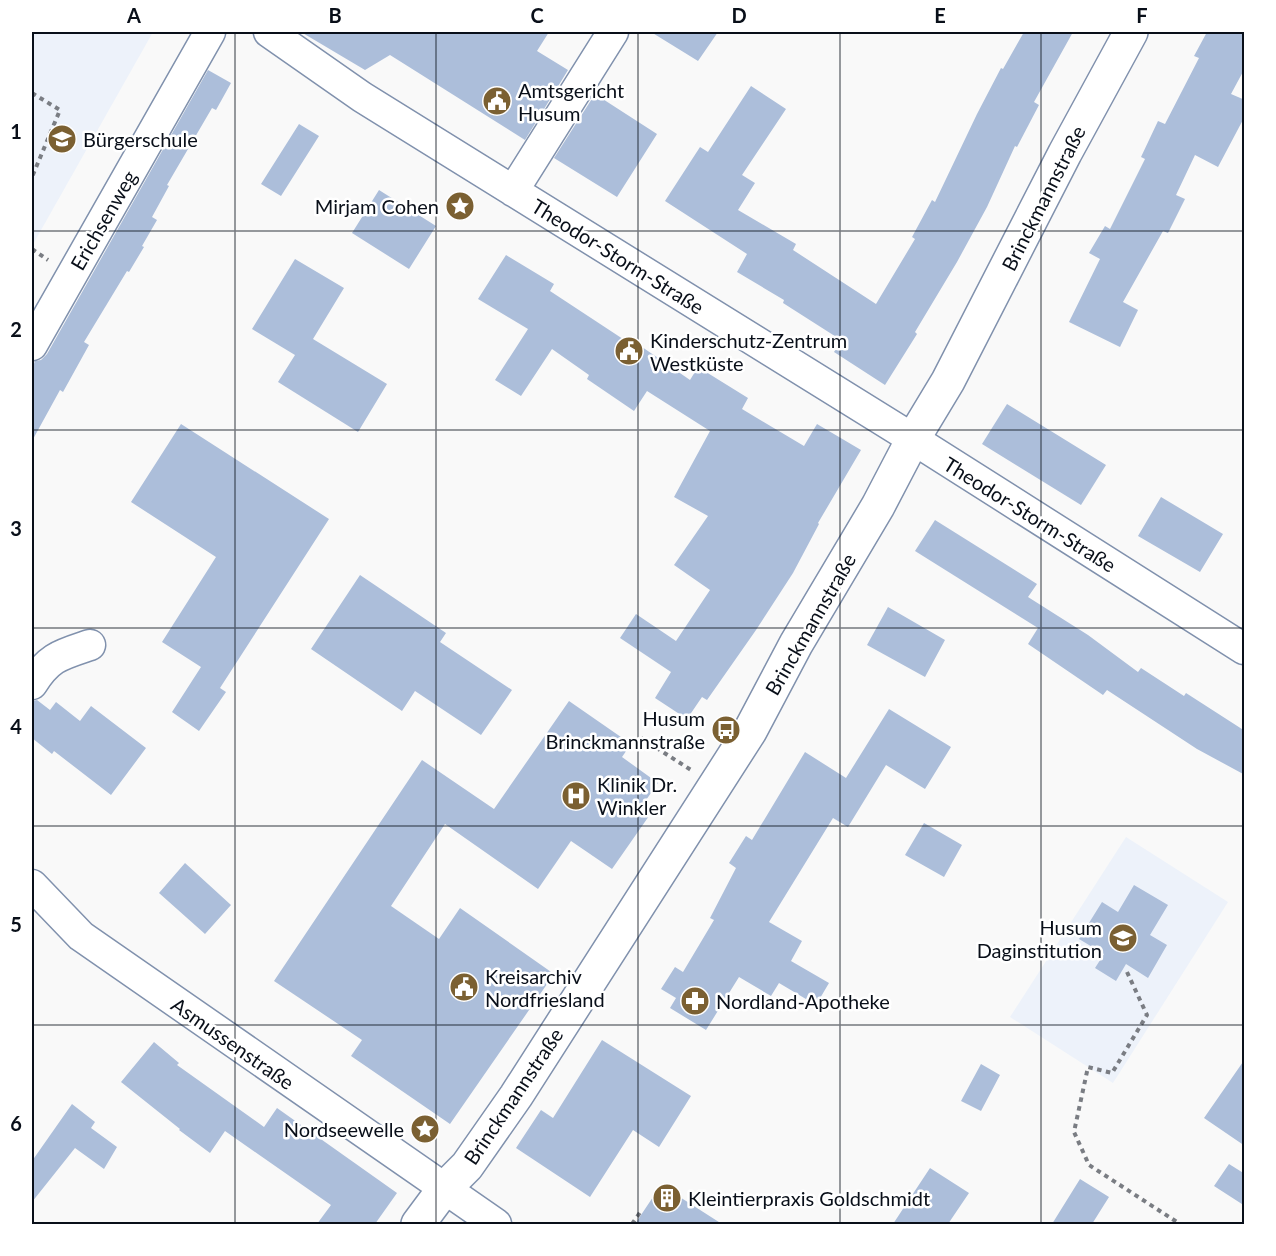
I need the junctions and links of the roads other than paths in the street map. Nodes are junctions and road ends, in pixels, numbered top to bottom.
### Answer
1 (210, 32) edge
2 (268, 32) edge
3 (614, 32) edge
4 (1131, 32) edge
5 (513, 191) junction
6 (32, 345) edge
7 (913, 439) junction
8 (90, 645) dead end
9 (1245, 649) edge
10 (32, 684) edge
11 (32, 885) edge
12 (444, 1189) junction
13 (418, 1224) edge
14 (496, 1224) edge

1 - 6 street, Erichsenweg
2 - 5 street, Theodor-Storm-Straße
3 - 5 street
4 - 7 main road, Brinckmannstraße
5 - 7 street, Theodor-Storm-Straße
7 - 9 street, Theodor-Storm-Straße
7 - 12 main road, Brinckmannstraße
8 - 10 street
11 - 12 street, Asmussenstraße
12 - 13 main road, Brinckmannstraße
12 - 14 street, Asmussenstraße

